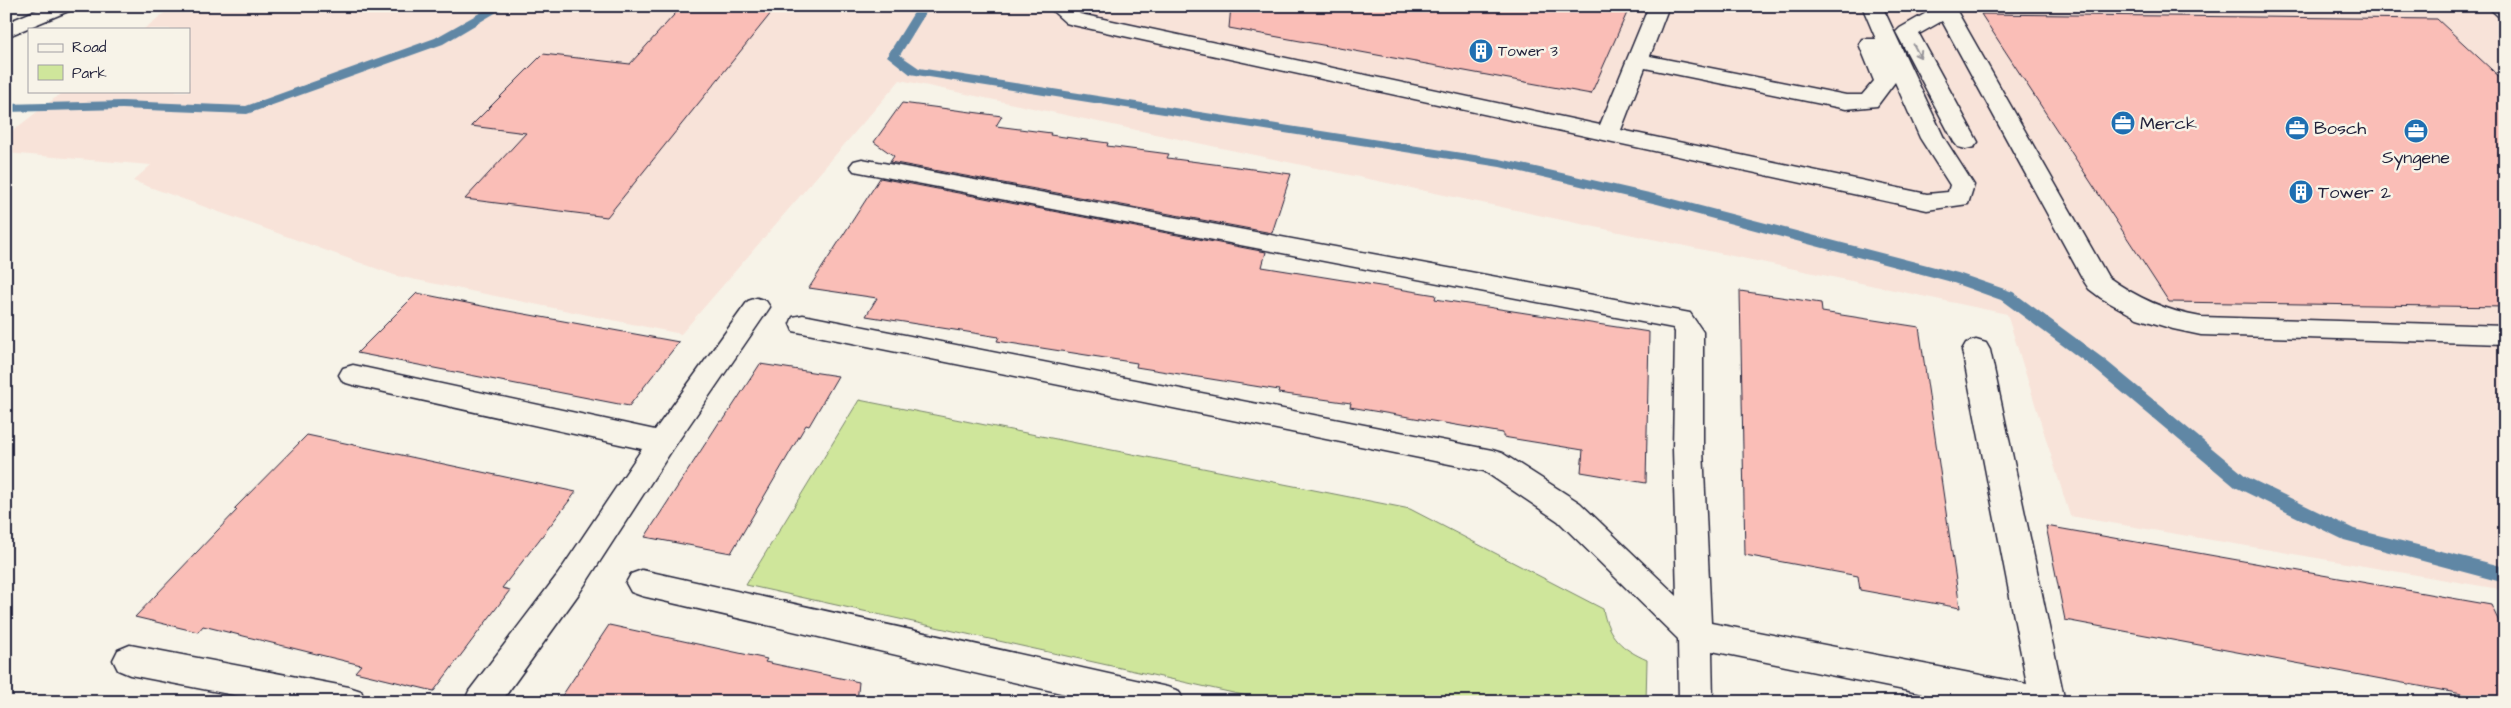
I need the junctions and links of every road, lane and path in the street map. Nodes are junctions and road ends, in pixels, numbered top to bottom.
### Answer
1 (64, 6) edge
2 (1057, 6) edge
3 (1659, 6) edge
4 (1854, 6) edge
5 (1872, 6) edge
6 (2497, 6) edge
7 (1945, 8) edge
8 (2505, 12) edge
9 (6, 31) edge
10 (1638, 60) junction
11 (1608, 134) junction
12 (1966, 142) dead end
13 (862, 166) dead end
14 (757, 307) dead end
15 (803, 324) dead end
16 (2505, 335) edge
17 (1976, 350) dead end
18 (353, 375) dead end
19 (662, 442) junction
20 (642, 583) dead end
21 (1695, 634) junction
22 (130, 660) dead end
23 (349, 702) edge
24 (481, 702) edge
25 (1167, 702) edge
26 (1696, 702) edge
27 (2040, 702) edge
28 (2048, 702) edge

1 - 9 street
2 - 11 street
3 - 10 street
4 - 10 street
5 - 11 street
6 - 8 street
7 -> 12 street
7 - 16 street
10 - 11 street
13 - 21 street
14 - 19 street
15 - 21 street
17 - 28 street
18 - 19 street
19 - 24 street
20 - 25 street
21 - 26 street
21 - 27 street
22 - 23 street

